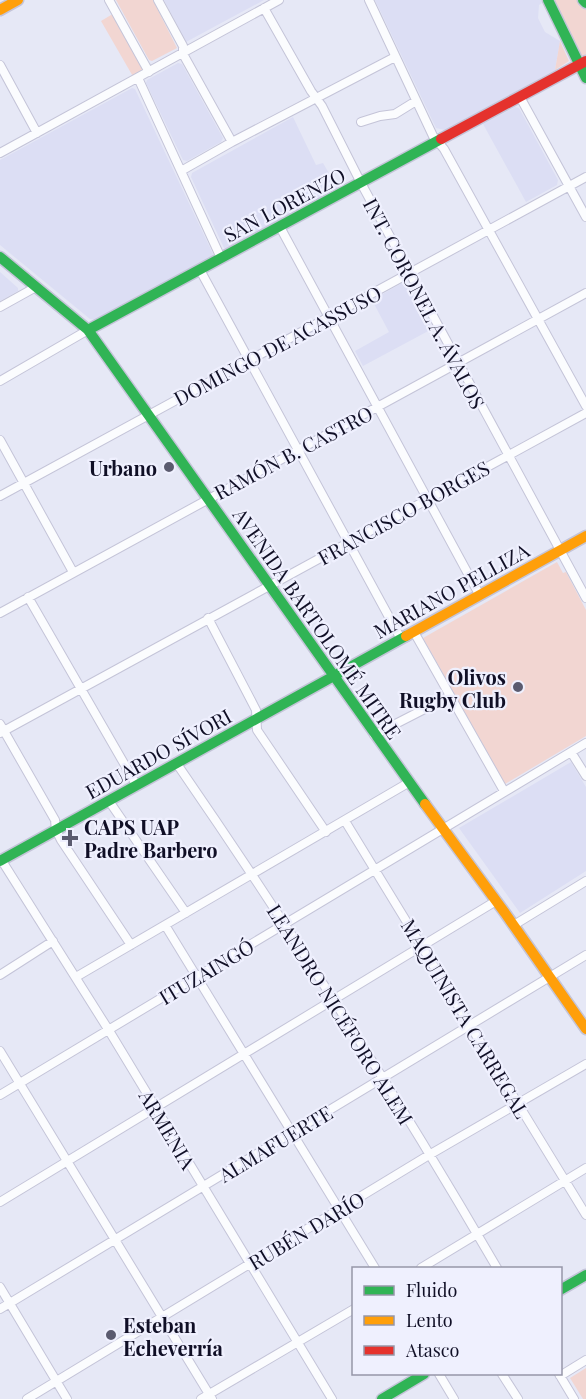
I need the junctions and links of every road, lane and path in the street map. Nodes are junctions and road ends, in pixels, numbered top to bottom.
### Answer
1 (18, 0) edge
2 (109, 0) edge
3 (158, 0) edge
4 (279, 0) edge
5 (369, 0) edge
6 (548, 0) edge
7 (264, 8) junction
8 (0, 10) edge
9 (183, 54) junction
10 (395, 57) junction
11 (582, 63) edge
12 (0, 65) edge
13 (149, 72) junction
14 (138, 78) junction
15 (586, 78) edge
16 (520, 97) junction
17 (317, 99) junction
18 (416, 101) junction
19 (361, 122) dead end
20 (37, 133) junction
21 (232, 142) junction
22 (439, 142) junction
23 (0, 153) edge
24 (181, 171) junction
25 (586, 177) edge
26 (361, 183) junction
27 (569, 186) junction
28 (586, 217) edge
29 (280, 227) junction
30 (489, 230) junction
31 (0, 257) edge
32 (221, 258) junction
33 (200, 270) junction
34 (409, 273) junction
35 (36, 287) junction
36 (586, 293) edge
37 (0, 307) edge
38 (328, 317) junction
39 (537, 319) junction
40 (88, 330) junction
41 (248, 360) junction
42 (458, 363) junction
43 (0, 381) edge
44 (586, 406) edge
45 (377, 407) junction
46 (586, 413) edge
47 (148, 415) junction
48 (0, 440) edge
49 (298, 449) junction
50 (508, 455) junction
51 (24, 483) junction
52 (0, 496) edge
53 (208, 498) junction
54 (428, 499) junction
55 (586, 536) edge
56 (348, 542) junction
57 (560, 550) junction
58 (73, 572) junction
59 (270, 585) junction
60 (479, 594) junction
61 (28, 597) junction
62 (586, 598) edge
63 (0, 613) edge
64 (208, 618) junction
65 (414, 632) junction
66 (401, 639) junction
67 (334, 677) junction
68 (81, 688) junction
69 (450, 696) junction
70 (256, 720) junction
71 (1, 729) edge
72 (374, 735) junction
73 (586, 743) edge
74 (571, 752) junction
75 (177, 764) junction
76 (586, 776) edge
77 (408, 783) junction
78 (137, 786) junction
79 (504, 791) junction
80 (109, 801) junction
81 (345, 821) junction
82 (442, 828) junction
83 (56, 830) junction
84 (326, 832) junction
85 (1, 861) edge
86 (376, 870) junction
87 (253, 874) junction
88 (586, 881) edge
89 (496, 901) junction
90 (186, 913) junction
91 (286, 924) junction
92 (165, 925) junction
93 (514, 925) junction
94 (52, 941) junction
95 (131, 945) junction
96 (423, 946) junction
97 (586, 955) edge
98 (0, 975) edge
99 (76, 977) junction
100 (197, 977) junction
101 (550, 977) junction
102 (334, 1000) junction
103 (470, 1025) junction
104 (108, 1029) junction
105 (586, 1029) edge
106 (0, 1051) edge
107 (245, 1054) junction
108 (586, 1064) edge
109 (381, 1078) junction
110 (19, 1083) junction
111 (0, 1095) edge
112 (519, 1103) junction
113 (155, 1108) junction
114 (292, 1132) junction
115 (429, 1155) junction
116 (67, 1160) junction
117 (586, 1168) edge
118 (564, 1181) junction
119 (202, 1186) junction
120 (0, 1202) edge
121 (338, 1210) junction
122 (586, 1215) edge
123 (477, 1234) junction
124 (115, 1239) junction
125 (250, 1264) junction
126 (374, 1267) edge
127 (424, 1267) edge
128 (496, 1267) edge
129 (586, 1275) edge
130 (0, 1287) edge
131 (562, 1289) edge
132 (9, 1303) junction
133 (0, 1309) edge
134 (352, 1310) edge
135 (162, 1317) junction
136 (297, 1342) junction
137 (586, 1360) edge
138 (562, 1373) edge
139 (422, 1375) edge
140 (440, 1375) edge
141 (503, 1375) edge
142 (559, 1375) edge
143 (57, 1381) junction
144 (207, 1398) edge
145 (27, 1399) edge
146 (67, 1399) edge
147 (332, 1399) edge
148 (382, 1399) edge
149 (454, 1399) edge
150 (518, 1399) edge
151 (574, 1399) edge

1 - 8 street
2 - 13 street
3 - 9 street
4 - 7 street
5 - 10 street
6 - 11 street
7 - 9 street
7 - 17 street, INT. CORONEL A. ÁVALOS
9 - 13 street
9 - 21 street
10 - 17 street
10 - 18 street
11 - 15 street
11 - 16 street, SAN LORENZO
12 - 20 street
13 - 14 street
14 - 20 street
14 - 24 street
16 - 22 street, SAN LORENZO
16 - 27 street
17 - 21 street
17 - 26 street, INT. CORONEL A. ÁVALOS
18 - 19 street
18 - 22 street
20 - 23 street
21 - 24 street
22 - 26 street, SAN LORENZO
22 - 30 street
24 - 32 street
25 - 27 street, DOMINGO DE ACASSUSO
26 - 29 street, SAN LORENZO
26 - 34 street, INT. CORONEL A. ÁVALOS
27 - 28 street
27 - 30 street, DOMINGO DE ACASSUSO
29 - 32 street, SAN LORENZO
29 - 38 street
30 - 34 street, DOMINGO DE ACASSUSO
30 - 39 street
31 - 35 street, AVENIDA BARTOLOMÉ MITRE
32 - 33 street, SAN LORENZO
33 - 40 street, SAN LORENZO
33 - 41 street
34 - 38 street, DOMINGO DE ACASSUSO
34 - 42 street, INT. CORONEL A. ÁVALOS
35 - 37 street
35 - 40 street, AVENIDA BARTOLOMÉ MITRE
36 - 39 street, RAMÓN B. CASTRO
38 - 41 street, DOMINGO DE ACASSUSO
38 - 45 street
39 - 42 street, RAMÓN B. CASTRO
39 - 44 street
40 - 43 street, SAN LORENZO
40 - 47 street, AVENIDA BARTOLOMÉ MITRE
41 - 47 street, DOMINGO DE ACASSUSO
41 - 49 street
42 - 45 street, RAMÓN B. CASTRO
42 - 50 street, INT. CORONEL A. ÁVALOS
45 - 49 street, RAMÓN B. CASTRO
45 - 54 street
46 - 50 street, FRANCISCO BORGES
47 - 51 street, DOMINGO DE ACASSUSO
47 - 53 street, AVENIDA BARTOLOMÉ MITRE
48 - 51 street
49 - 53 street, RAMÓN B. CASTRO
49 - 56 street
50 - 54 street, FRANCISCO BORGES
50 - 57 street, INT. CORONEL A. ÁVALOS
51 - 52 street, DOMINGO DE ACASSUSO
51 - 58 street
53 - 58 street, RAMÓN B. CASTRO
53 - 59 street, AVENIDA BARTOLOMÉ MITRE
54 - 56 street, FRANCISCO BORGES
54 - 60 street
55 - 57 street, MARIANO PELLIZA
56 - 59 street, FRANCISCO BORGES
56 - 66 street
57 - 60 street, MARIANO PELLIZA
57 - 62 street, INT. CORONEL A. ÁVALOS
58 - 61 street, RAMÓN B. CASTRO
59 - 64 street, FRANCISCO BORGES
59 - 67 street, AVENIDA BARTOLOMÉ MITRE
60 - 65 street, MARIANO PELLIZA
61 - 63 street, RAMÓN B. CASTRO
61 - 68 street
64 - 68 street, FRANCISCO BORGES
64 - 70 street
65 - 66 street, MARIANO PELLIZA
65 - 69 street
66 - 67 street, MARIANO PELLIZA
67 - 70 street, EDUARDO SÍVORI
67 - 72 street, AVENIDA BARTOLOMÉ MITRE
68 - 71 street, FRANCISCO BORGES
68 - 78 street
69 - 72 street
69 - 79 street
70 - 75 street, EDUARDO SÍVORI
70 - 84 street
71 - 83 street
72 - 77 street, AVENIDA BARTOLOMÉ MITRE
73 - 74 street, ITUZAINGÓ
74 - 76 street
74 - 79 street, ITUZAINGÓ
75 - 78 street, EDUARDO SÍVORI
75 - 87 street, LEANDRO NICÉFORO ALEM
77 - 81 street
77 - 82 street, AVENIDA BARTOLOMÉ MITRE
78 - 80 street, EDUARDO SÍVORI
79 - 82 street, ITUZAINGÓ
80 - 83 street, EDUARDO SÍVORI
80 - 90 street
81 - 84 street
81 - 86 street, MAQUINISTA CARREGAL
82 - 86 street, ITUZAINGÓ
82 - 89 street, AVENIDA BARTOLOMÉ MITRE
83 - 85 street, EDUARDO SÍVORI
83 - 95 street
84 - 87 street
85 - 94 street, ARMENIA
86 - 91 street, ITUZAINGÓ
86 - 96 street, MAQUINISTA CARREGAL
87 - 90 street
87 - 91 street, LEANDRO NICÉFORO ALEM
88 - 93 street
89 - 93 street, AVENIDA BARTOLOMÉ MITRE
89 - 96 street
90 - 92 street
91 - 100 street, ITUZAINGÓ
91 - 102 street, LEANDRO NICÉFORO ALEM
92 - 95 street
92 - 100 street
93 - 101 street, AVENIDA BARTOLOMÉ MITRE
94 - 98 street
94 - 99 street, ARMENIA
95 - 99 street
96 - 102 street
96 - 103 street, MAQUINISTA CARREGAL
97 - 101 street, ALMAFUERTE
99 - 104 street, ARMENIA
100 - 104 street, ITUZAINGÓ
100 - 107 street
101 - 103 street, ALMAFUERTE
101 - 105 street, AVENIDA BARTOLOMÉ MITRE
102 - 107 street
102 - 109 street, LEANDRO NICÉFORO ALEM
103 - 109 street, ALMAFUERTE
103 - 112 street, MAQUINISTA CARREGAL
104 - 110 street, ITUZAINGÓ
104 - 113 street, ARMENIA
106 - 110 street
107 - 113 street
107 - 114 street
108 - 112 street, RUBÉN DARÍO
109 - 114 street, ALMAFUERTE
109 - 115 street, LEANDRO NICÉFORO ALEM
110 - 111 street, ITUZAINGÓ
110 - 116 street
112 - 115 street, RUBÉN DARÍO
112 - 118 street, MAQUINISTA CARREGAL
113 - 116 street
113 - 119 street, ARMENIA
114 - 119 street, ALMAFUERTE
114 - 121 street
115 - 121 street, RUBÉN DARÍO
115 - 123 street, LEANDRO NICÉFORO ALEM
116 - 120 street
116 - 124 street
117 - 118 street
118 - 122 street, MAQUINISTA CARREGAL
118 - 123 street
119 - 124 street, ALMAFUERTE
119 - 125 street, ARMENIA
121 - 125 street, RUBÉN DARÍO
121 - 126 street
123 - 127 street
123 - 128 street, LEANDRO NICÉFORO ALEM
124 - 132 street, ALMAFUERTE
124 - 135 street
125 - 135 street, RUBÉN DARÍO
125 - 136 street, ARMENIA
129 - 131 street
130 - 132 street
132 - 133 street, ALMAFUERTE
132 - 143 street
134 - 136 street
135 - 143 street, RUBÉN DARÍO
135 - 144 street
136 - 144 street
136 - 147 street, ARMENIA
137 - 138 street
139 - 148 street
140 - 149 street
141 - 150 street
142 - 151 street
143 - 145 street, RUBÉN DARÍO
143 - 146 street

